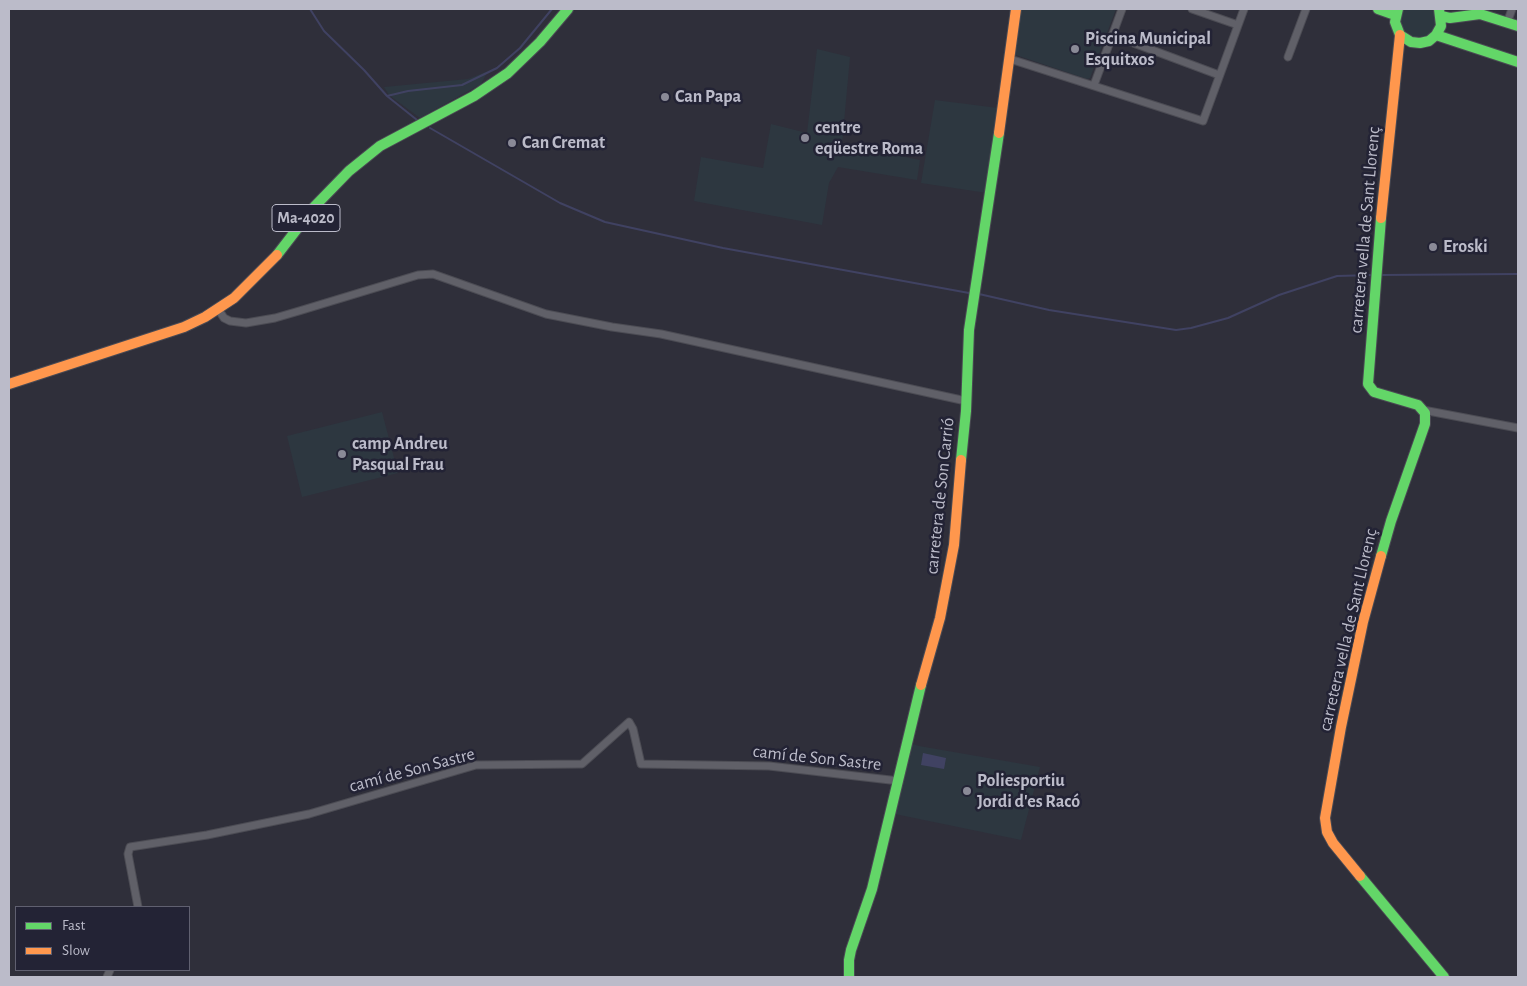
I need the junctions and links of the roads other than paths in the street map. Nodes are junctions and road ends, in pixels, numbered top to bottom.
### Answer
1 (568, 9) edge
2 (1016, 9) edge
3 (1122, 9) edge
4 (1192, 9) edge
5 (1244, 9) edge
6 (1306, 9) edge
7 (1378, 9) edge
8 (1477, 9) edge
9 (1512, 9) edge
10 (1396, 12) edge
11 (1440, 12) edge
12 (1496, 19) junction
13 (1507, 23) junction
14 (1238, 25) junction
15 (1518, 26) edge
16 (1112, 35) junction
17 (1400, 35) junction
18 (1436, 35) junction
19 (1412, 42) junction
20 (1398, 53) junction
21 (1288, 57) dead end
22 (1010, 59) junction
23 (1518, 62) edge
24 (1219, 75) junction
25 (1094, 85) junction
26 (218, 308) junction
27 (9, 384) edge
28 (966, 401) junction
29 (1423, 410) junction
30 (1518, 428) edge
31 (899, 781) junction
32 (138, 906) edge
33 (849, 977) edge
34 (1444, 977) edge

1 - 26 street, Ma-4020
2 - 22 street, carretera de Son Carrió
3 - 16 street
4 - 14 street
5 - 14 street
6 - 21 street
7 - 10 street
8 - 12 street
9 - 13 street
10 - 17 street
11 - 12 street
11 - 18 street
12 - 13 street
13 - 15 street
14 - 24 street
16 - 24 street
16 - 25 street
17 - 19 street
17 - 20 street, carretera vella de Sant Llorenç
18 - 19 street
18 - 23 street
19 - 20 street
20 - 29 street, carretera vella de Sant Llorenç
22 - 25 street
22 - 28 street, carretera de Son Carrió
24 - 25 street
26 - 27 street, Ma-4020
26 - 28 street
28 - 31 street, carretera de Son Carrió
29 - 30 street
29 - 34 street, carretera vella de Sant Llorenç
31 - 32 street, camí de Son Sastre
31 - 33 street, carretera de Son Carrió

